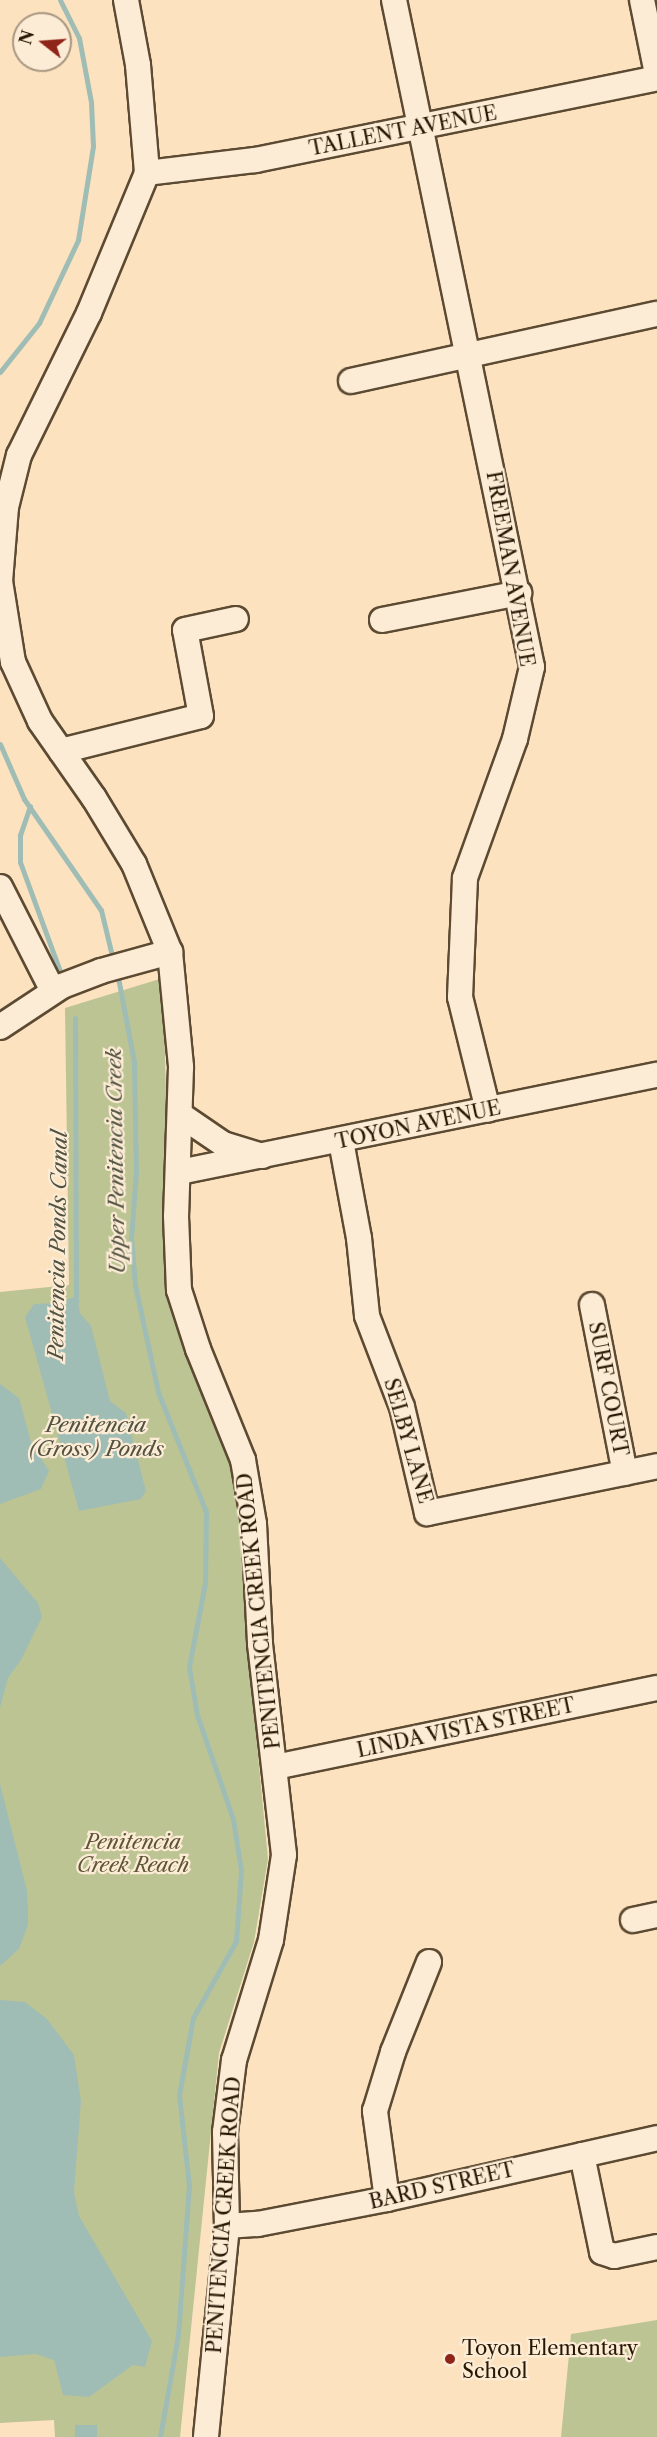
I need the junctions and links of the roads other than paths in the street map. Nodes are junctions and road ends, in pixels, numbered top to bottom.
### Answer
1 (126, 0) edge
2 (394, 0) edge
3 (642, 0) edge
4 (657, 76) edge
5 (419, 129) junction
6 (147, 173) junction
7 (657, 314) edge
8 (469, 357) junction
9 (351, 381) dead end
10 (519, 593) junction
11 (237, 619) dead end
12 (382, 620) dead end
13 (61, 751) junction
14 (0, 887) edge
15 (170, 952) junction
16 (53, 991) junction
17 (0, 1027) edge
18 (657, 1075) edge
19 (488, 1110) junction
20 (182, 1116) junction
21 (341, 1142) junction
22 (264, 1157) junction
23 (179, 1172) junction
24 (592, 1305) dead end
25 (657, 1467) edge
26 (625, 1473) junction
27 (657, 1688) edge
28 (274, 1767) junction
29 (657, 1915) edge
30 (633, 1920) dead end
31 (429, 1962) dead end
32 (657, 2138) edge
33 (582, 2155) junction
34 (387, 2199) junction
35 (227, 2226) junction
36 (657, 2247) edge
37 (206, 2437) edge

1 - 6 street, PENITENCIA CREEK ROAD
2 - 5 street, FREEMAN AVENUE
3 - 4 street
4 - 5 street, TALLENT AVENUE
5 - 6 street, TALLENT AVENUE
5 - 8 street, FREEMAN AVENUE
6 - 13 street, PENITENCIA CREEK ROAD
7 - 8 street
8 - 9 street
8 - 10 street, FREEMAN AVENUE
10 - 12 street
10 - 19 street, FREEMAN AVENUE
11 - 13 street
13 - 15 street, PENITENCIA CREEK ROAD
14 - 16 street
15 - 16 street
15 - 20 street, PENITENCIA CREEK ROAD
16 - 17 street
18 - 19 street, TOYON AVENUE
19 - 21 street, TOYON AVENUE
20 - 22 street
20 - 23 street, PENITENCIA CREEK ROAD
21 - 22 street, TOYON AVENUE
21 - 26 street, SELBY LANE
22 - 23 street, TOYON AVENUE
23 - 28 street, PENITENCIA CREEK ROAD
24 - 26 street, SURF COURT
25 - 26 street, SELBY LANE
27 - 28 street, LINDA VISTA STREET
28 - 35 street, PENITENCIA CREEK ROAD
29 - 30 street
31 - 34 street
32 - 33 street, BARD STREET
33 - 34 street, BARD STREET
33 - 36 street
34 - 35 street, BARD STREET
35 - 37 street, PENITENCIA CREEK ROAD

